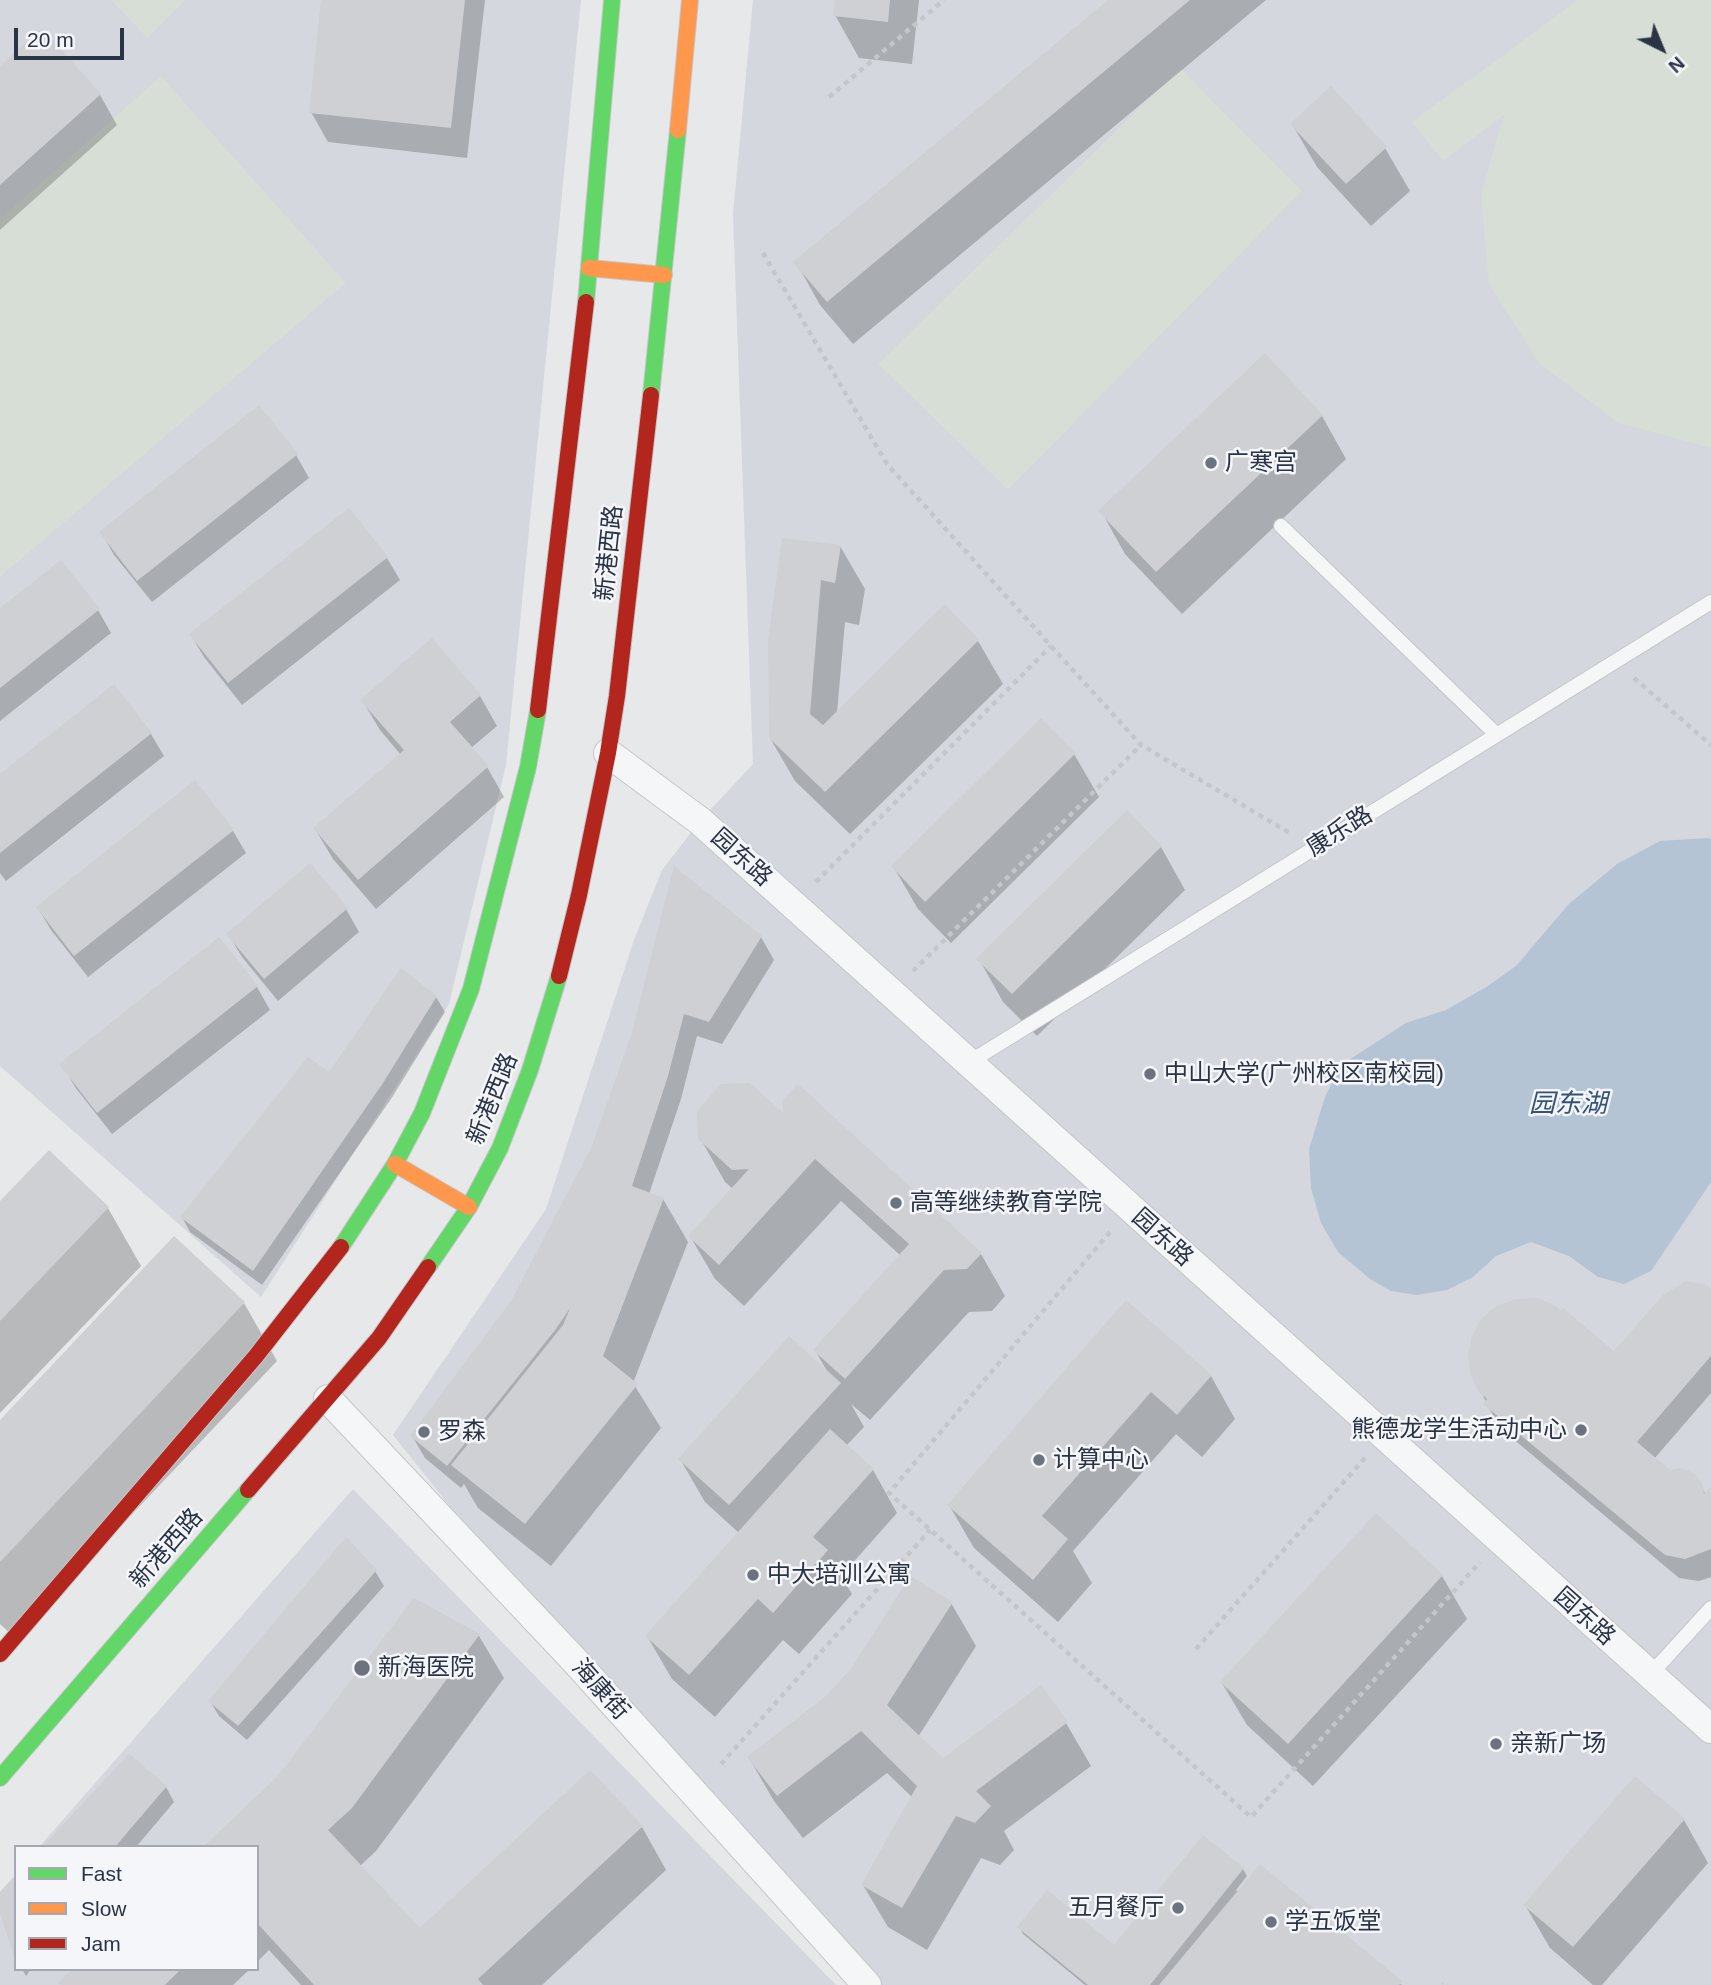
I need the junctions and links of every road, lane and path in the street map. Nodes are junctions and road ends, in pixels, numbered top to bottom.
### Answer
1 (612, 0) edge
2 (690, 0) edge
3 (944, 0) edge
4 (829, 97) dead end
5 (763, 253) dead end
6 (589, 268) junction
7 (664, 275) junction
8 (1281, 526) dead end
9 (1711, 602) edge
10 (1052, 646) junction
11 (1615, 661) junction
12 (1497, 735) junction
13 (1711, 744) edge
14 (1141, 745) junction
15 (608, 754) junction
16 (1315, 848) junction
17 (793, 905) junction
18 (890, 993) junction
19 (968, 1063) junction
20 (395, 1164) junction
21 (469, 1207) junction
22 (1130, 1208) junction
23 (328, 1399) junction
24 (1384, 1437) junction
25 (930, 1530) junction
26 (1499, 1541) junction
27 (1711, 1608) edge
28 (1196, 1649) dead end
29 (0, 1654) edge
30 (1649, 1676) junction
31 (1711, 1729) edge
32 (721, 1764) dead end
33 (0, 1778) edge
34 (867, 1985) edge

1 - 6 main road
2 - 7 main road, 新港西路
3 - 4 path
5 - 10 path
6 - 7 main road
6 - 20 main road
7 - 15 main road, 新港西路
8 - 12 lane
9 - 11 lane, 康乐路
10 - 14 path
10 - 17 path
11 - 12 lane, 康乐路
11 - 13 path
12 - 16 lane, 康乐路
14 - 16 path
14 - 18 path
15 - 17 street, 园东路
15 - 21 main road, 新港西路
16 - 19 lane, 康乐路
17 - 18 street, 园东路
18 - 19 street, 园东路
19 - 22 street, 园东路
20 - 21 main road
20 - 29 main road
21 - 23 main road, 新港西路
22 - 24 street, 园东路
22 - 25 path
23 - 33 main road, 新港西路
23 - 34 street, 海康街
24 - 26 street, 园东路
24 - 28 path
25 - 26 path
25 - 32 path
26 - 30 street, 园东路
27 - 30 lane
30 - 31 street, 园东路

